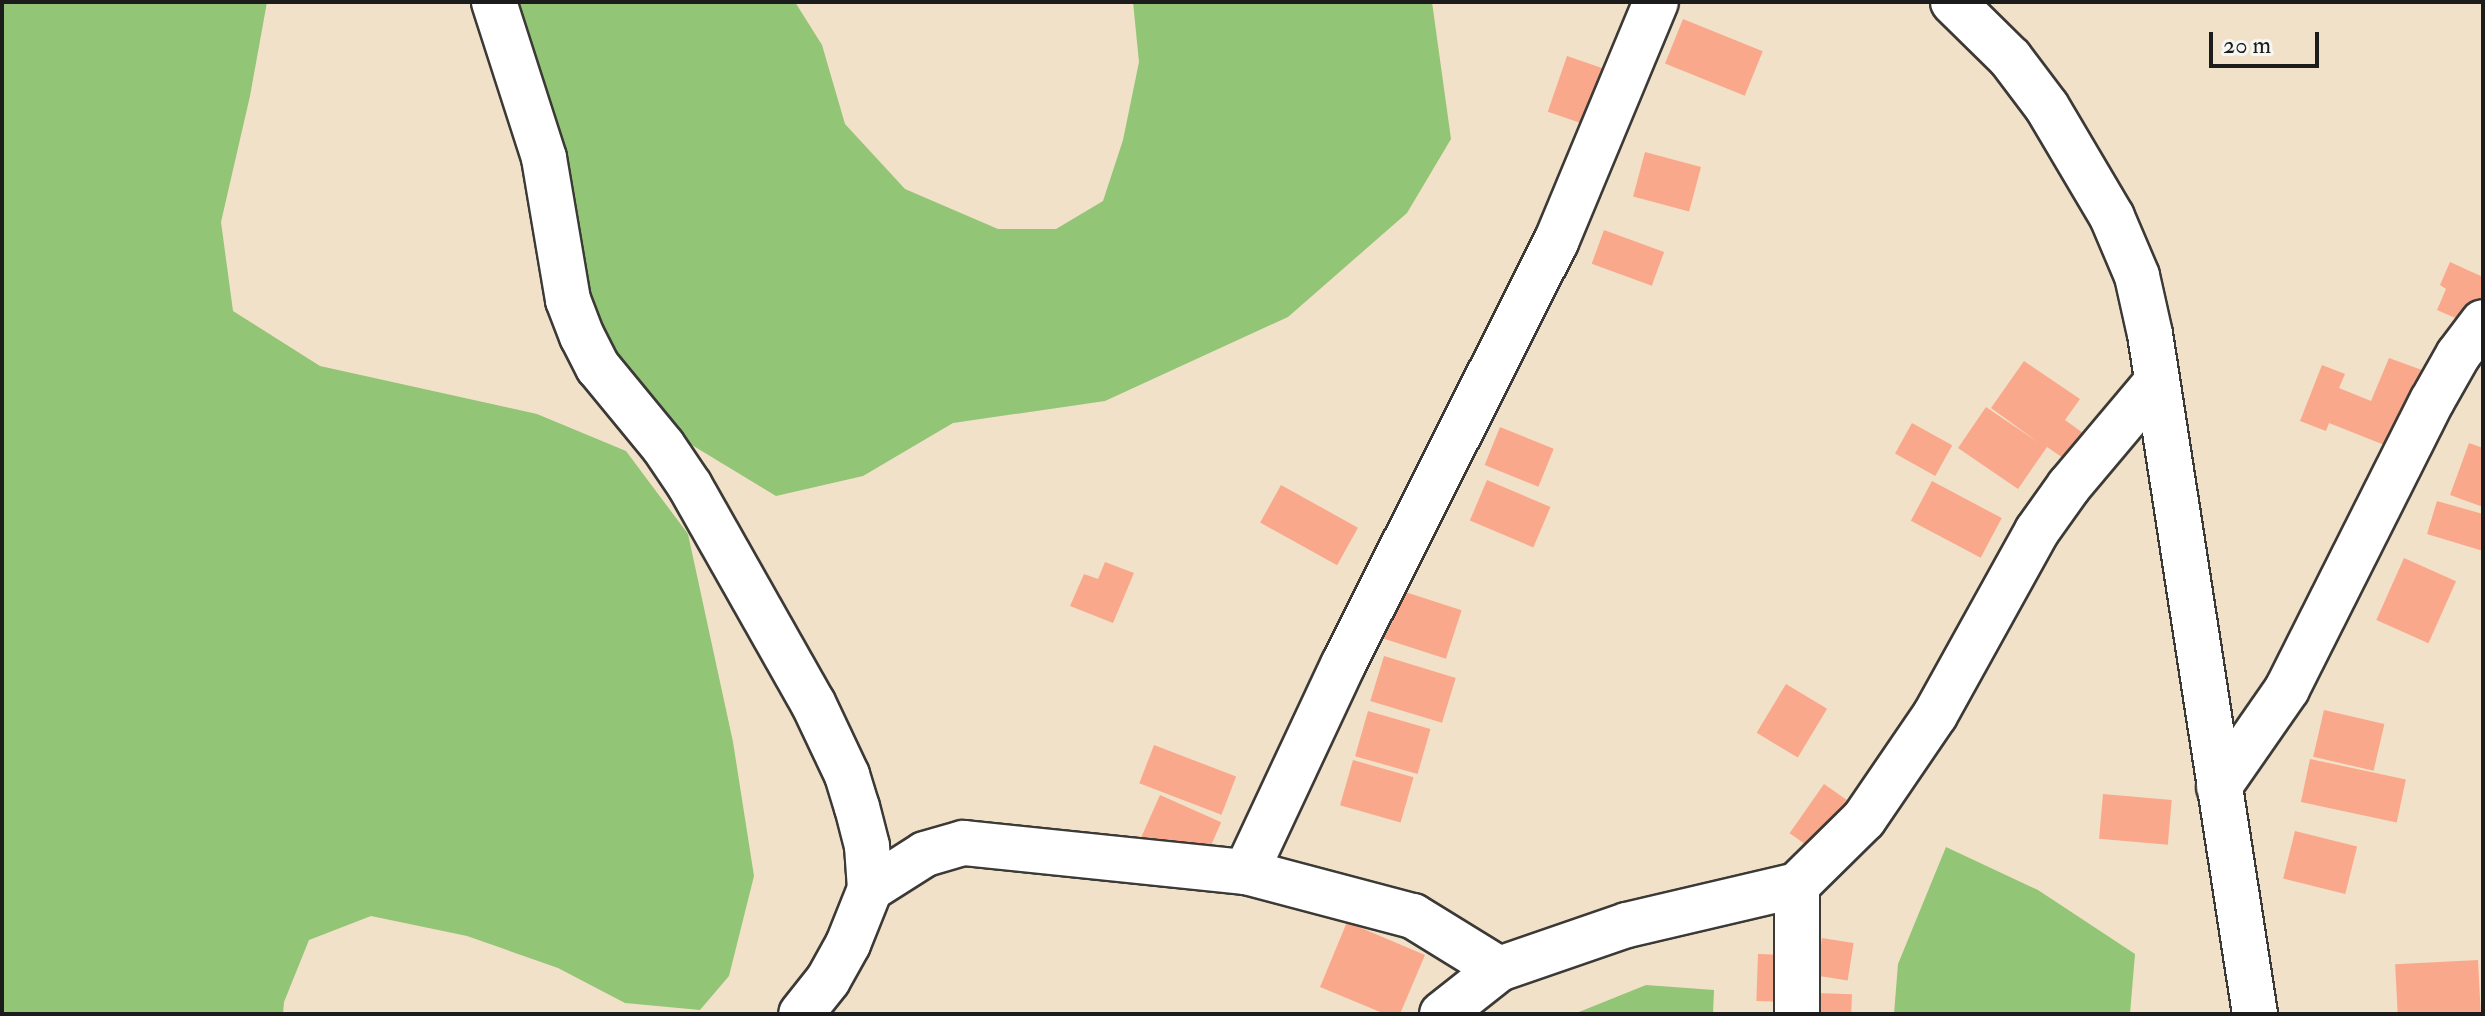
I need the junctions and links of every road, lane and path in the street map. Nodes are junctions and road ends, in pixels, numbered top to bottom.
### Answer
1 (494, 2) edge
2 (1656, 2) edge
3 (1953, 2) edge
4 (2483, 322) edge
5 (2155, 384) junction
6 (2219, 787) junction
7 (1246, 872) junction
8 (1797, 885) junction
9 (870, 889) junction
10 (1499, 969) junction
11 (801, 1014) edge
12 (1442, 1014) edge
13 (1797, 1014) edge
14 (2255, 1014) edge

1 - 9 street
2 - 7 street
3 - 5 street
4 - 6 street
5 - 6 street
5 - 8 street
6 - 14 street
7 - 9 street
7 - 10 street
8 - 10 street
8 - 13 street
9 - 11 street
10 - 12 street

